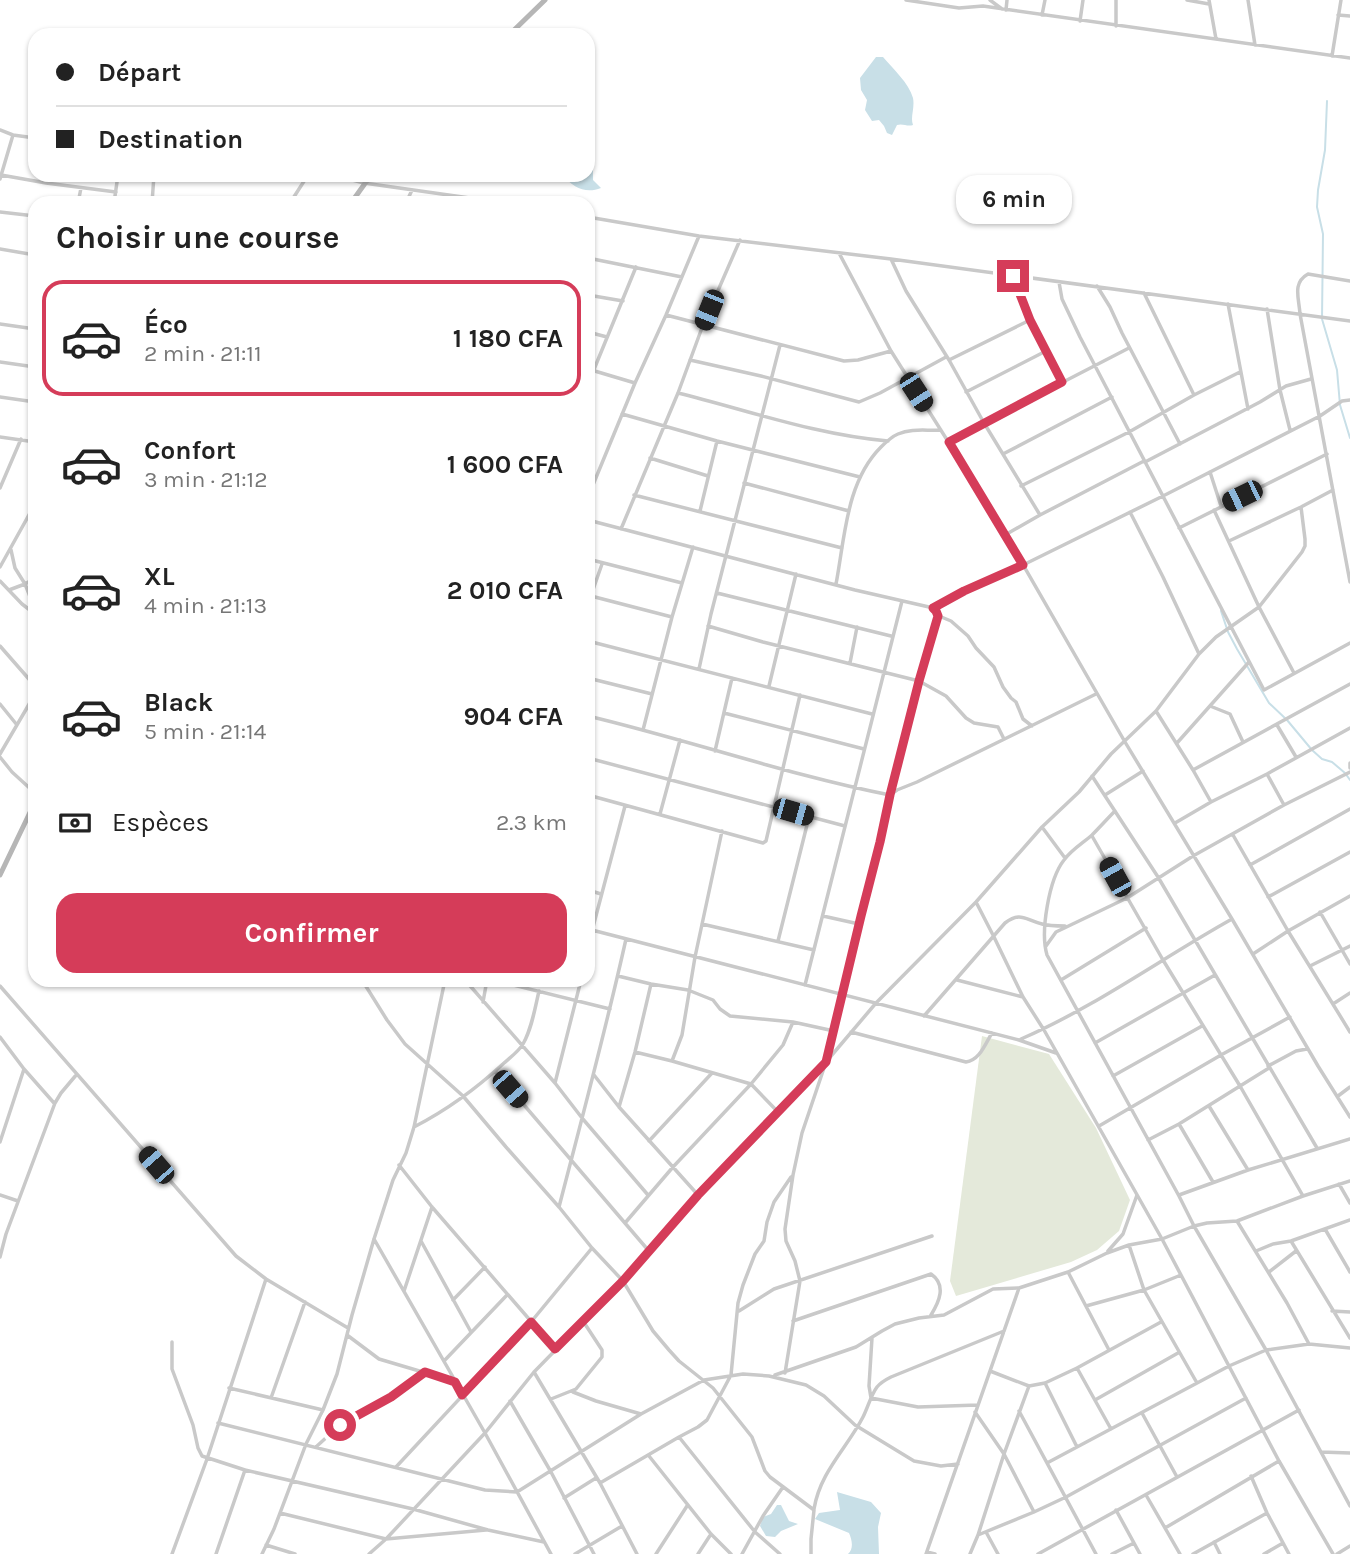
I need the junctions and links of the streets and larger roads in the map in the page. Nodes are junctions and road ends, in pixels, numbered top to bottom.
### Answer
1 (545, 0) edge
2 (955, 0) edge
3 (989, 0) edge
4 (1007, 0) edge
5 (1045, 0) edge
6 (1083, 0) edge
7 (1115, 0) edge
8 (1186, 0) edge
9 (1248, 0) edge
10 (1341, 0) edge
11 (909, 1) edge
12 (1209, 2) edge
13 (958, 8) junction
14 (1005, 10) junction
15 (1338, 15) junction
16 (1042, 16) junction
17 (1350, 16) edge
18 (1080, 21) junction
19 (1116, 26) junction
20 (516, 28) edge
21 (1217, 40) junction
22 (1255, 45) junction
23 (1332, 56) junction
24 (1350, 58) edge
25 (0, 130) edge
26 (13, 135) junction
27 (28, 137) edge
28 (1, 177) edge
29 (28, 181) edge
30 (37, 182) edge
31 (117, 182) edge
32 (360, 182) edge
33 (364, 183) junction
34 (81, 188) junction
35 (412, 190) junction
36 (116, 192) junction
37 (79, 196) edge
38 (115, 196) edge
39 (356, 196) edge
40 (409, 196) edge
41 (453, 196) edge
42 (0, 212) edge
43 (28, 215) edge
44 (595, 218) edge
45 (699, 236) junction
46 (740, 240) junction
47 (0, 250) edge
48 (839, 253) junction
49 (28, 254) edge
50 (595, 259) edge
51 (891, 259) junction
52 (636, 267) junction
53 (1013, 276) junction
54 (683, 277) junction
55 (1350, 281) edge
56 (1059, 282) junction
57 (1097, 286) junction
58 (1144, 292) junction
59 (595, 296) edge
60 (623, 300) junction
61 (1228, 304) junction
62 (1267, 309) junction
63 (1300, 314) junction
64 (666, 315) junction
65 (1030, 320) junction
66 (1350, 321) edge
67 (0, 324) edge
68 (703, 325) junction
69 (28, 328) edge
70 (595, 334) edge
71 (607, 337) junction
72 (780, 345) junction
73 (1129, 348) junction
74 (891, 351) junction
75 (1046, 351) junction
76 (948, 359) junction
77 (690, 360) junction
78 (0, 362) edge
79 (595, 362) edge
80 (28, 366) edge
81 (1096, 366) junction
82 (595, 371) edge
83 (1240, 372) junction
84 (908, 378) junction
85 (772, 379) junction
86 (1312, 379) junction
87 (1062, 382) junction
88 (635, 383) junction
89 (1280, 390) junction
90 (966, 392) junction
91 (678, 393) junction
92 (1194, 395) junction
93 (0, 397) edge
94 (1112, 397) junction
95 (1350, 400) edge
96 (28, 401) edge
97 (1248, 409) junction
98 (1163, 412) junction
99 (622, 414) junction
100 (762, 416) junction
101 (1320, 416) junction
102 (984, 423) junction
103 (664, 427) junction
104 (941, 430) junction
105 (1290, 430) junction
106 (1129, 432) junction
107 (0, 437) edge
108 (21, 439) junction
109 (28, 440) edge
110 (718, 441) junction
111 (888, 441) junction
112 (949, 442) junction
113 (1180, 444) junction
114 (753, 450) junction
115 (1003, 454) junction
116 (1327, 454) junction
117 (650, 458) junction
118 (1145, 461) junction
119 (1210, 472) junction
120 (595, 474) edge
121 (708, 476) junction
122 (860, 477) junction
123 (744, 483) junction
124 (1021, 486) junction
125 (0, 488) edge
126 (1333, 490) junction
127 (634, 495) junction
128 (1163, 496) junction
129 (1221, 506) junction
130 (1301, 507) junction
131 (1214, 510) junction
132 (700, 511) junction
133 (849, 511) junction
134 (1130, 512) junction
135 (1040, 515) junction
136 (28, 517) edge
137 (735, 520) junction
138 (595, 522) edge
139 (1179, 528) junction
140 (621, 529) junction
141 (1006, 534) junction
142 (1229, 541) junction
143 (693, 547) junction
144 (842, 548) junction
145 (11, 550) junction
146 (726, 556) junction
147 (2, 559) edge
148 (595, 562) edge
149 (602, 564) junction
150 (1023, 565) junction
151 (0, 567) edge
152 (796, 575) junction
153 (0, 581) edge
154 (28, 582) edge
155 (1350, 582) edge
156 (682, 583) junction
157 (25, 584) junction
158 (595, 584) edge
159 (836, 584) junction
160 (9, 590) junction
161 (28, 592) edge
162 (717, 593) junction
163 (595, 597) edge
164 (902, 601) junction
165 (1259, 607) junction
166 (933, 608) junction
167 (28, 609) edge
168 (788, 611) junction
169 (938, 616) junction
170 (672, 617) junction
171 (708, 626) junction
172 (1231, 626) junction
173 (858, 627) junction
174 (892, 637) junction
175 (595, 642) edge
176 (1350, 643) edge
177 (0, 646) edge
178 (779, 646) junction
179 (1199, 654) junction
180 (662, 660) junction
181 (1249, 662) junction
182 (849, 664) junction
183 (699, 669) junction
184 (883, 672) junction
185 (1294, 673) junction
186 (28, 678) edge
187 (732, 678) junction
188 (595, 680) edge
189 (919, 681) junction
190 (1350, 684) edge
191 (769, 687) junction
192 (652, 694) junction
193 (1096, 694) junction
194 (800, 695) junction
195 (0, 704) edge
196 (28, 706) edge
197 (1210, 706) junction
198 (1156, 711) junction
199 (724, 713) junction
200 (872, 714) junction
201 (595, 718) edge
202 (17, 724) junction
203 (1276, 725) junction
204 (1032, 726) junction
205 (1350, 728) edge
206 (643, 730) junction
207 (791, 731) junction
208 (1004, 739) junction
209 (680, 740) junction
210 (1125, 742) junction
211 (1244, 742) junction
212 (1177, 743) junction
213 (864, 749) junction
214 (715, 751) junction
215 (0, 756) edge
216 (1296, 757) junction
217 (595, 760) edge
218 (1350, 768) edge
219 (782, 769) junction
220 (1193, 770) junction
221 (1143, 771) junction
222 (1267, 774) junction
223 (1092, 776) junction
224 (668, 779) junction
225 (28, 787) edge
226 (855, 788) junction
227 (890, 795) junction
228 (1105, 795) junction
229 (595, 797) edge
230 (1211, 802) junction
231 (625, 805) junction
232 (1284, 805) junction
233 (774, 807) junction
234 (1350, 809) edge
235 (1115, 811) junction
236 (660, 814) junction
237 (28, 817) edge
238 (809, 817) junction
239 (1175, 823) junction
240 (845, 826) junction
241 (1042, 827) junction
242 (722, 831) junction
243 (1092, 835) junction
244 (1232, 835) junction
245 (1350, 852) edge
246 (1193, 856) junction
247 (1065, 858) junction
248 (1250, 865) junction
249 (0, 875) edge
250 (1158, 877) junction
251 (595, 892) edge
252 (601, 894) junction
253 (1350, 896) edge
254 (1268, 897) junction
255 (1127, 898) junction
256 (975, 902) junction
257 (1320, 912) junction
258 (595, 914) edge
259 (822, 915) junction
260 (1232, 919) junction
261 (702, 924) junction
262 (859, 924) junction
263 (1046, 925) junction
264 (1067, 926) junction
265 (1146, 928) junction
266 (595, 931) edge
267 (1288, 931) junction
268 (994, 937) junction
269 (626, 939) junction
270 (1195, 940) junction
271 (778, 942) junction
272 (1350, 946) edge
273 (1045, 948) junction
274 (814, 950) junction
275 (1342, 950) junction
276 (1253, 954) junction
277 (695, 957) junction
278 (1163, 960) junction
279 (1350, 964) edge
280 (1311, 966) junction
281 (1216, 975) junction
282 (618, 976) junction
283 (957, 980) junction
284 (1061, 981) junction
285 (651, 984) junction
286 (805, 985) junction
287 (0, 986) edge
288 (366, 987) edge
289 (444, 987) edge
290 (471, 987) edge
291 (486, 987) edge
292 (522, 987) edge
293 (579, 987) edge
294 (688, 990) junction
295 (539, 991) junction
296 (1350, 993) edge
297 (1183, 994) junction
298 (841, 995) junction
299 (1023, 997) junction
300 (576, 1000) junction
301 (483, 1002) junction
302 (876, 1003) junction
303 (1333, 1004) junction
304 (610, 1009) junction
305 (1078, 1011) junction
306 (924, 1016) junction
307 (1290, 1017) junction
308 (793, 1022) junction
309 (1202, 1026) junction
310 (1044, 1030) junction
311 (834, 1031) junction
312 (851, 1032) junction
313 (1350, 1032) edge
314 (992, 1033) junction
315 (0, 1037) edge
316 (1253, 1037) junction
317 (1019, 1040) junction
318 (1095, 1043) junction
319 (522, 1047) junction
320 (1307, 1049) junction
321 (635, 1052) junction
322 (1056, 1054) junction
323 (1221, 1055) junction
324 (672, 1061) junction
325 (826, 1062) junction
326 (427, 1064) junction
327 (1269, 1067) junction
328 (24, 1069) junction
329 (495, 1072) junction
330 (712, 1073) junction
331 (77, 1074) junction
332 (594, 1075) junction
333 (1113, 1076) junction
334 (555, 1083) junction
335 (751, 1084) junction
336 (1240, 1086) junction
337 (1350, 1087) edge
338 (463, 1096) junction
339 (1338, 1096) junction
340 (55, 1103) junction
341 (1209, 1105) junction
342 (619, 1107) junction
343 (1130, 1108) junction
344 (778, 1112) junction
345 (1350, 1117) edge
346 (582, 1118) junction
347 (1179, 1124) junction
348 (1099, 1126) junction
349 (414, 1128) junction
350 (1350, 1139) edge
351 (1148, 1140) junction
352 (649, 1141) junction
353 (0, 1142) edge
354 (1317, 1148) junction
355 (572, 1159) junction
356 (1283, 1160) junction
357 (399, 1165) junction
358 (673, 1167) junction
359 (1248, 1170) junction
360 (793, 1175) junction
361 (1350, 1181) edge
362 (1213, 1182) junction
363 (1339, 1184) junction
364 (0, 1195) edge
365 (648, 1195) junction
366 (698, 1195) junction
367 (1137, 1195) junction
368 (1179, 1196) junction
369 (1303, 1196) junction
370 (18, 1202) junction
371 (1350, 1203) edge
372 (432, 1207) junction
373 (559, 1207) junction
374 (1237, 1220) junction
375 (1350, 1220) edge
376 (625, 1223) junction
377 (1194, 1226) junction
378 (1325, 1229) junction
379 (0, 1232) edge
380 (6, 1234) junction
381 (932, 1236) dead end
382 (374, 1239) junction
383 (1162, 1239) junction
384 (421, 1241) junction
385 (1290, 1241) junction
386 (1129, 1245) junction
387 (592, 1248) junction
388 (648, 1250) junction
389 (1256, 1251) junction
390 (1296, 1251) junction
391 (1107, 1253) junction
392 (0, 1256) edge
393 (485, 1267) junction
394 (1068, 1272) junction
395 (1269, 1272) junction
396 (1350, 1272) edge
397 (1181, 1275) junction
398 (266, 1279) junction
399 (623, 1281) junction
400 (800, 1281) junction
401 (1019, 1288) junction
402 (1144, 1290) junction
403 (404, 1291) junction
404 (507, 1295) junction
405 (453, 1300) junction
406 (305, 1302) junction
407 (1086, 1306) junction
408 (738, 1311) junction
409 (1332, 1311) junction
410 (1350, 1312) edge
411 (930, 1317) junction
412 (583, 1321) junction
413 (793, 1321) junction
414 (531, 1322) junction
415 (1161, 1322) junction
416 (348, 1328) junction
417 (1004, 1331) junction
418 (471, 1332) junction
419 (346, 1335) junction
420 (872, 1338) junction
421 (1350, 1338) edge
422 (172, 1342) dead end
423 (1309, 1344) junction
424 (1350, 1348) edge
425 (555, 1349) junction
426 (1109, 1350) junction
427 (1266, 1350) junction
428 (1178, 1353) junction
429 (444, 1361) junction
430 (1229, 1366) junction
431 (1077, 1368) junction
432 (990, 1371) junction
433 (425, 1372) junction
434 (534, 1372) junction
435 (785, 1373) junction
436 (731, 1375) junction
437 (769, 1376) junction
438 (704, 1380) junction
439 (455, 1382) junction
440 (1045, 1383) junction
441 (1197, 1383) junction
442 (1029, 1386) junction
443 (229, 1388) junction
444 (573, 1392) junction
445 (462, 1395) junction
446 (720, 1396) junction
447 (271, 1398) junction
448 (871, 1398) junction
449 (1246, 1398) junction
450 (551, 1399) junction
451 (1095, 1399) junction
452 (510, 1401) junction
453 (978, 1405) junction
454 (323, 1410) junction
455 (1298, 1410) junction
456 (1019, 1411) junction
457 (975, 1412) junction
458 (1142, 1413) junction
459 (641, 1414) junction
460 (218, 1423) junction
461 (857, 1427) junction
462 (1111, 1429) junction
463 (1263, 1430) junction
464 (485, 1433) junction
465 (679, 1437) junction
466 (306, 1444) junction
467 (1160, 1446) junction
468 (316, 1447) junction
469 (1077, 1447) junction
470 (581, 1451) junction
471 (1321, 1452) junction
472 (1350, 1453) edge
473 (1004, 1454) junction
474 (649, 1456) junction
475 (207, 1459) junction
476 (1279, 1461) junction
477 (1047, 1462) junction
478 (958, 1464) junction
479 (396, 1467) junction
480 (245, 1470) junction
481 (551, 1472) junction
482 (1251, 1476) junction
483 (1177, 1477) junction
484 (441, 1478) junction
485 (596, 1478) junction
486 (292, 1481) junction
487 (600, 1483) junction
488 (783, 1487) junction
489 (517, 1492) junction
490 (1146, 1494) junction
491 (564, 1497) junction
492 (1066, 1497) junction
493 (687, 1505) junction
494 (1350, 1506) edge
495 (413, 1509) junction
496 (814, 1510) junction
497 (1116, 1510) junction
498 (1034, 1512) junction
499 (280, 1513) junction
500 (1267, 1513) junction
501 (622, 1526) junction
502 (1165, 1528) junction
503 (1083, 1529) junction
504 (488, 1530) junction
505 (755, 1532) junction
506 (986, 1532) junction
507 (711, 1534) junction
508 (978, 1535) junction
509 (386, 1539) junction
510 (544, 1542) junction
511 (1214, 1542) junction
512 (1134, 1543) junction
513 (1283, 1543) junction
514 (266, 1545) junction
515 (590, 1546) junction
516 (1350, 1546) edge
517 (927, 1553) edge
518 (172, 1554) edge
519 (216, 1554) edge
520 (262, 1554) edge
521 (295, 1554) edge
522 (369, 1554) edge
523 (551, 1554) edge
524 (575, 1554) edge
525 (594, 1554) edge
526 (637, 1554) edge
527 (656, 1554) edge
528 (698, 1554) edge
529 (731, 1554) edge
530 (742, 1554) edge
531 (780, 1554) edge
532 (811, 1554) edge
533 (936, 1554) edge
534 (970, 1554) edge
535 (998, 1554) edge
536 (1038, 1554) edge
537 (1096, 1554) edge
538 (1112, 1554) edge
539 (1140, 1554) edge
540 (1180, 1554) edge
541 (1193, 1554) edge
542 (1220, 1554) edge
543 (1264, 1554) edge
544 (1289, 1554) edge
545 (1335, 1554) edge

1 - 20 street
2 - 13 street
3 - 14 street
4 - 14 street
5 - 16 street
6 - 18 street
7 - 19 street
8 - 12 street
9 - 22 street
10 - 15 street
11 - 13 street
12 - 21 street
13 - 14 street
14 - 16 street
15 - 17 street
15 - 23 street
16 - 18 street
18 - 19 street
19 - 21 street
21 - 22 street
22 - 23 street
23 - 24 street
25 - 26 street
26 - 27 street
26 - 28 street
28 - 29 street
30 - 34 street
31 - 36 street
32 - 33 street
33 - 35 street
33 - 39 street
34 - 36 street
34 - 37 street
35 - 40 street
35 - 41 street
36 - 38 street
42 - 43 street
44 - 45 street
45 - 46 street
45 - 54 street
46 - 48 street
46 - 68 street
47 - 49 street
48 - 51 street
48 - 74 street
50 - 52 street
51 - 53 street
51 - 76 street
52 - 54 street
52 - 60 street
53 - 56 street
53 - 65 street
54 - 64 street
55 - 63 street
56 - 57 street
56 - 81 street
57 - 58 street
57 - 73 street
58 - 61 street
58 - 92 street
59 - 60 street
60 - 71 street
61 - 62 street
61 - 83 street
62 - 63 street
62 - 89 street
63 - 66 street
63 - 86 street
64 - 68 street
64 - 88 street
65 - 75 street
65 - 76 street
67 - 69 street
68 - 72 street
68 - 77 street
70 - 71 street
71 - 79 street
72 - 74 street
72 - 85 street
73 - 81 street
73 - 98 street
74 - 84 street
75 - 87 street
75 - 90 street
76 - 84 street
76 - 90 street
77 - 85 street
77 - 91 street
78 - 80 street
81 - 87 street
81 - 94 street
82 - 88 street
83 - 92 street
83 - 97 street
84 - 85 street
84 - 104 street
85 - 100 street
86 - 89 street
86 - 101 street
87 - 102 street
88 - 99 street
89 - 97 street
89 - 105 street
90 - 102 street
91 - 100 street
91 - 103 street
92 - 98 street
93 - 96 street
94 - 106 street
94 - 115 street
95 - 101 street
97 - 113 street
98 - 106 street
98 - 113 street
99 - 103 street
99 - 120 street
100 - 111 street
100 - 114 street
101 - 105 street
101 - 116 street
102 - 112 street
102 - 115 street
103 - 110 street
103 - 117 street
104 - 111 street
104 - 112 street
105 - 119 street
106 - 118 street
106 - 124 street
107 - 108 street
108 - 109 street
108 - 125 street
110 - 114 street
110 - 121 street
111 - 122 street
112 - 141 street
113 - 118 street
114 - 122 street
114 - 123 street
115 - 124 street
116 - 126 street
116 - 129 street
117 - 121 street
117 - 127 street
118 - 128 street
118 - 135 street
119 - 128 street
119 - 129 street
121 - 132 street
122 - 133 street
123 - 133 street
123 - 137 street
124 - 135 street
126 - 130 street
126 - 155 street
127 - 132 street
127 - 140 street
128 - 134 street
128 - 139 street
129 - 131 street
130 - 142 street
130 - 165 street
131 - 139 street
131 - 142 street
132 - 137 street
133 - 144 street
134 - 150 street
134 - 179 street
135 - 141 street
136 - 145 street
137 - 144 street
137 - 146 street
138 - 140 street
139 - 172 street
140 - 143 street
141 - 150 street
142 - 165 street
143 - 146 street
143 - 156 street
144 - 159 street
145 - 147 street
145 - 157 street
146 - 152 street
146 - 162 street
147 - 151 street
148 - 149 street
149 - 156 street
149 - 158 street
150 - 166 street
150 - 193 street
152 - 159 street
152 - 168 street
153 - 160 street
154 - 157 street
156 - 170 street
157 - 160 street
157 - 161 street
159 - 164 street
160 - 167 street
162 - 168 street
162 - 171 street
163 - 170 street
164 - 166 street
164 - 174 street
165 - 172 street
165 - 185 street
166 - 169 street
168 - 173 street
168 - 178 street
169 - 189 street
169 - 204 street
170 - 180 street
171 - 178 street
171 - 183 street
172 - 179 street
172 - 181 street
173 - 174 street
173 - 182 street
174 - 184 street
175 - 180 street
176 - 185 street
177 - 186 street
178 - 182 street
178 - 191 street
179 - 198 street
180 - 183 street
180 - 192 street
181 - 185 street
181 - 197 street
182 - 184 street
183 - 187 street
184 - 189 street
184 - 200 street
187 - 191 street
187 - 199 street
188 - 192 street
189 - 208 street
189 - 227 street
190 - 203 street
191 - 194 street
192 - 206 street
193 - 204 street
193 - 210 street
194 - 200 street
194 - 207 street
195 - 202 street
196 - 202 street
197 - 211 street
197 - 212 street
198 - 210 street
198 - 212 street
199 - 207 street
199 - 214 street
200 - 213 street
201 - 206 street
202 - 215 street
203 - 211 street
203 - 216 street
204 - 208 street
205 - 216 street
206 - 209 street
207 - 213 street
207 - 219 street
208 - 227 street
209 - 214 street
209 - 224 street
210 - 221 street
210 - 223 street
211 - 220 street
212 - 220 street
213 - 226 street
214 - 219 street
215 - 225 street
216 - 222 street
217 - 224 street
218 - 232 street
219 - 226 street
219 - 233 street
220 - 230 street
221 - 228 street
221 - 239 street
222 - 230 street
222 - 232 street
223 - 228 street
223 - 241 street
224 - 233 street
224 - 236 street
226 - 227 street
226 - 240 street
227 - 262 street
228 - 235 street
229 - 231 street
230 - 239 street
231 - 236 street
231 - 252 street
232 - 244 street
233 - 238 street
233 - 242 street
234 - 248 street
235 - 243 street
235 - 250 street
236 - 242 street
237 - 249 street
238 - 240 street
238 - 271 street
239 - 246 street
240 - 259 street
241 - 247 street
241 - 256 street
242 - 261 street
243 - 247 street
243 - 255 street
244 - 246 street
244 - 248 street
245 - 254 street
246 - 250 street
246 - 260 street
247 - 263 street
248 - 254 street
250 - 255 street
250 - 270 street
251 - 252 street
252 - 258 street
253 - 257 street
254 - 267 street
255 - 264 street
255 - 265 street
256 - 268 street
256 - 302 street
257 - 267 street
257 - 275 street
259 - 262 street
259 - 274 street
260 - 270 street
260 - 276 street
261 - 271 street
261 - 277 street
262 - 298 street
263 - 264 street
263 - 268 street
263 - 273 street
264 - 273 street
265 - 278 street
265 - 284 street
266 - 269 street
267 - 276 street
267 - 280 street
268 - 283 street
268 - 299 street
269 - 277 street
269 - 282 street
270 - 278 street
270 - 281 street
271 - 274 street
272 - 275 street
273 - 284 street
274 - 286 street
275 - 279 street
275 - 280 street
276 - 307 street
277 - 286 street
277 - 294 street
278 - 297 street
278 - 305 street
280 - 303 street
281 - 297 street
281 - 316 street
282 - 285 street
282 - 304 street
283 - 299 street
283 - 306 street
284 - 305 street
285 - 294 street
285 - 321 street
286 - 298 street
287 - 331 street
288 - 326 street
289 - 326 street
290 - 301 street
291 - 301 street
292 - 295 street
293 - 300 street
294 - 308 street
294 - 324 street
295 - 300 street
295 - 319 street
296 - 303 street
297 - 309 street
297 - 318 street
298 - 302 street
298 - 311 street
299 - 310 street
300 - 304 street
300 - 334 street
301 - 319 street
302 - 306 street
302 - 312 street
303 - 313 street
304 - 332 street
305 - 310 street
305 - 318 street
306 - 314 street
307 - 316 street
307 - 320 street
308 - 311 street
308 - 335 street
309 - 323 street
309 - 333 street
310 - 317 street
310 - 322 street
311 - 325 street
312 - 314 street
312 - 325 street
314 - 317 street
315 - 328 street
316 - 323 street
316 - 327 street
317 - 322 street
318 - 333 street
319 - 329 street
319 - 334 street
320 - 327 street
320 - 339 street
321 - 324 street
321 - 342 street
322 - 348 street
323 - 336 street
323 - 343 street
324 - 330 street
325 - 344 street
325 - 360 street
326 - 338 street
326 - 349 street
327 - 336 street
327 - 354 street
328 - 340 street
328 - 353 street
329 - 338 street
329 - 355 street
330 - 335 street
330 - 352 street
331 - 340 street
331 - 398 street
332 - 342 street
332 - 346 street
333 - 343 street
334 - 346 street
335 - 344 street
335 - 358 street
336 - 341 street
336 - 356 street
337 - 339 street
338 - 349 street
338 - 373 street
339 - 345 street
340 - 370 street
341 - 347 street
341 - 359 street
342 - 352 street
343 - 348 street
343 - 351 street
344 - 366 street
346 - 355 street
346 - 365 street
347 - 351 street
347 - 362 street
348 - 367 street
349 - 357 street
350 - 354 street
351 - 368 street
352 - 358 street
354 - 356 street
355 - 373 street
355 - 376 street
356 - 359 street
356 - 369 street
357 - 372 street
357 - 382 street
358 - 365 street
358 - 366 street
359 - 362 street
360 - 400 street
360 - 408 street
361 - 363 street
362 - 368 street
363 - 369 street
363 - 371 street
364 - 370 street
365 - 376 street
366 - 388 street
367 - 383 street
367 - 391 street
368 - 377 street
369 - 374 street
370 - 380 street
372 - 384 street
372 - 393 street
373 - 387 street
374 - 377 street
374 - 389 street
375 - 378 street
376 - 388 street
377 - 383 street
377 - 427 street
378 - 385 street
378 - 396 street
379 - 380 street
380 - 392 street
381 - 400 street
382 - 403 street
382 - 416 street
383 - 386 street
383 - 397 street
384 - 403 street
384 - 405 street
385 - 389 street
385 - 390 street
386 - 391 street
386 - 402 street
387 - 399 street
387 - 414 street
388 - 399 street
389 - 395 street
390 - 395 street
390 - 409 street
391 - 394 street
393 - 404 street
393 - 405 street
394 - 401 street
394 - 407 street
395 - 423 street
397 - 402 street
397 - 430 street
398 - 406 street
398 - 443 street
399 - 412 street
399 - 438 street
400 - 408 street
400 - 413 street
401 - 411 street
401 - 417 street
402 - 407 street
402 - 415 street
403 - 429 street
404 - 414 street
404 - 418 street
405 - 418 street
406 - 416 street
406 - 447 street
407 - 426 street
408 - 436 street
409 - 410 street
409 - 421 street
411 - 413 street
411 - 420 street
412 - 425 street
412 - 444 street
413 - 435 street
414 - 425 street
414 - 445 street
415 - 426 street
415 - 428 street
416 - 419 street
417 - 432 street
417 - 448 street
418 - 429 street
419 - 433 street
419 - 454 street
420 - 435 street
420 - 448 street
422 - 475 street
423 - 424 street
423 - 427 street
425 - 434 street
426 - 431 street
427 - 430 street
427 - 455 street
428 - 441 street
428 - 451 street
429 - 439 street
430 - 441 street
430 - 449 street
431 - 440 street
431 - 451 street
432 - 442 street
432 - 453 street
433 - 439 street
433 - 468 street
434 - 450 street
434 - 452 street
435 - 437 street
436 - 437 street
436 - 438 street
436 - 446 street
437 - 461 street
438 - 446 street
438 - 459 street
439 - 445 street
440 - 442 street
440 - 469 street
441 - 458 street
442 - 456 street
443 - 447 street
443 - 460 street
444 - 450 street
444 - 459 street
445 - 464 street
445 - 479 street
446 - 465 street
446 - 488 street
447 - 454 street
448 - 453 street
448 - 461 street
449 - 463 street
449 - 467 street
450 - 470 street
451 - 462 street
452 - 464 street
452 - 481 street
453 - 457 street
454 - 466 street
455 - 463 street
455 - 471 street
456 - 473 street
456 - 477 street
457 - 473 street
457 - 478 street
458 - 462 street
458 - 467 street
459 - 470 street
460 - 466 street
460 - 475 street
461 - 478 street
461 - 496 street
462 - 469 street
463 - 476 street
463 - 483 street
464 - 484 street
464 - 489 street
465 - 474 street
465 - 505 street
466 - 468 street
466 - 486 street
467 - 483 street
467 - 492 street
468 - 479 street
469 - 477 street
470 - 481 street
470 - 485 street
471 - 472 street
471 - 494 street
473 - 498 street
473 - 508 street
474 - 487 street
474 - 493 street
475 - 480 street
475 - 518 street
476 - 482 street
476 - 545 street
477 - 492 street
478 - 517 street
479 - 484 street
480 - 486 street
480 - 519 street
481 - 489 street
481 - 491 street
482 - 500 street
482 - 502 street
483 - 490 street
484 - 489 street
484 - 495 street
485 - 487 street
485 - 491 street
486 - 495 street
486 - 499 street
487 - 501 street
488 - 496 street
488 - 505 street
489 - 510 street
490 - 497 street
490 - 502 street
491 - 515 street
492 - 498 street
492 - 503 street
493 - 507 street
493 - 527 street
495 - 504 street
495 - 509 street
496 - 532 street
497 - 503 street
497 - 512 street
498 - 506 street
499 - 509 street
499 - 514 street
500 - 511 street
500 - 513 street
501 - 515 street
501 - 526 street
502 - 540 street
503 - 536 street
503 - 537 street
504 - 509 street
504 - 510 street
505 - 530 street
505 - 531 street
506 - 508 street
506 - 535 street
507 - 528 street
507 - 529 street
508 - 534 street
509 - 522 street
510 - 523 street
511 - 541 street
511 - 542 street
512 - 538 street
512 - 539 street
513 - 543 street
513 - 544 street
514 - 520 street
514 - 521 street
515 - 524 street
515 - 525 street
516 - 545 street
517 - 533 street

